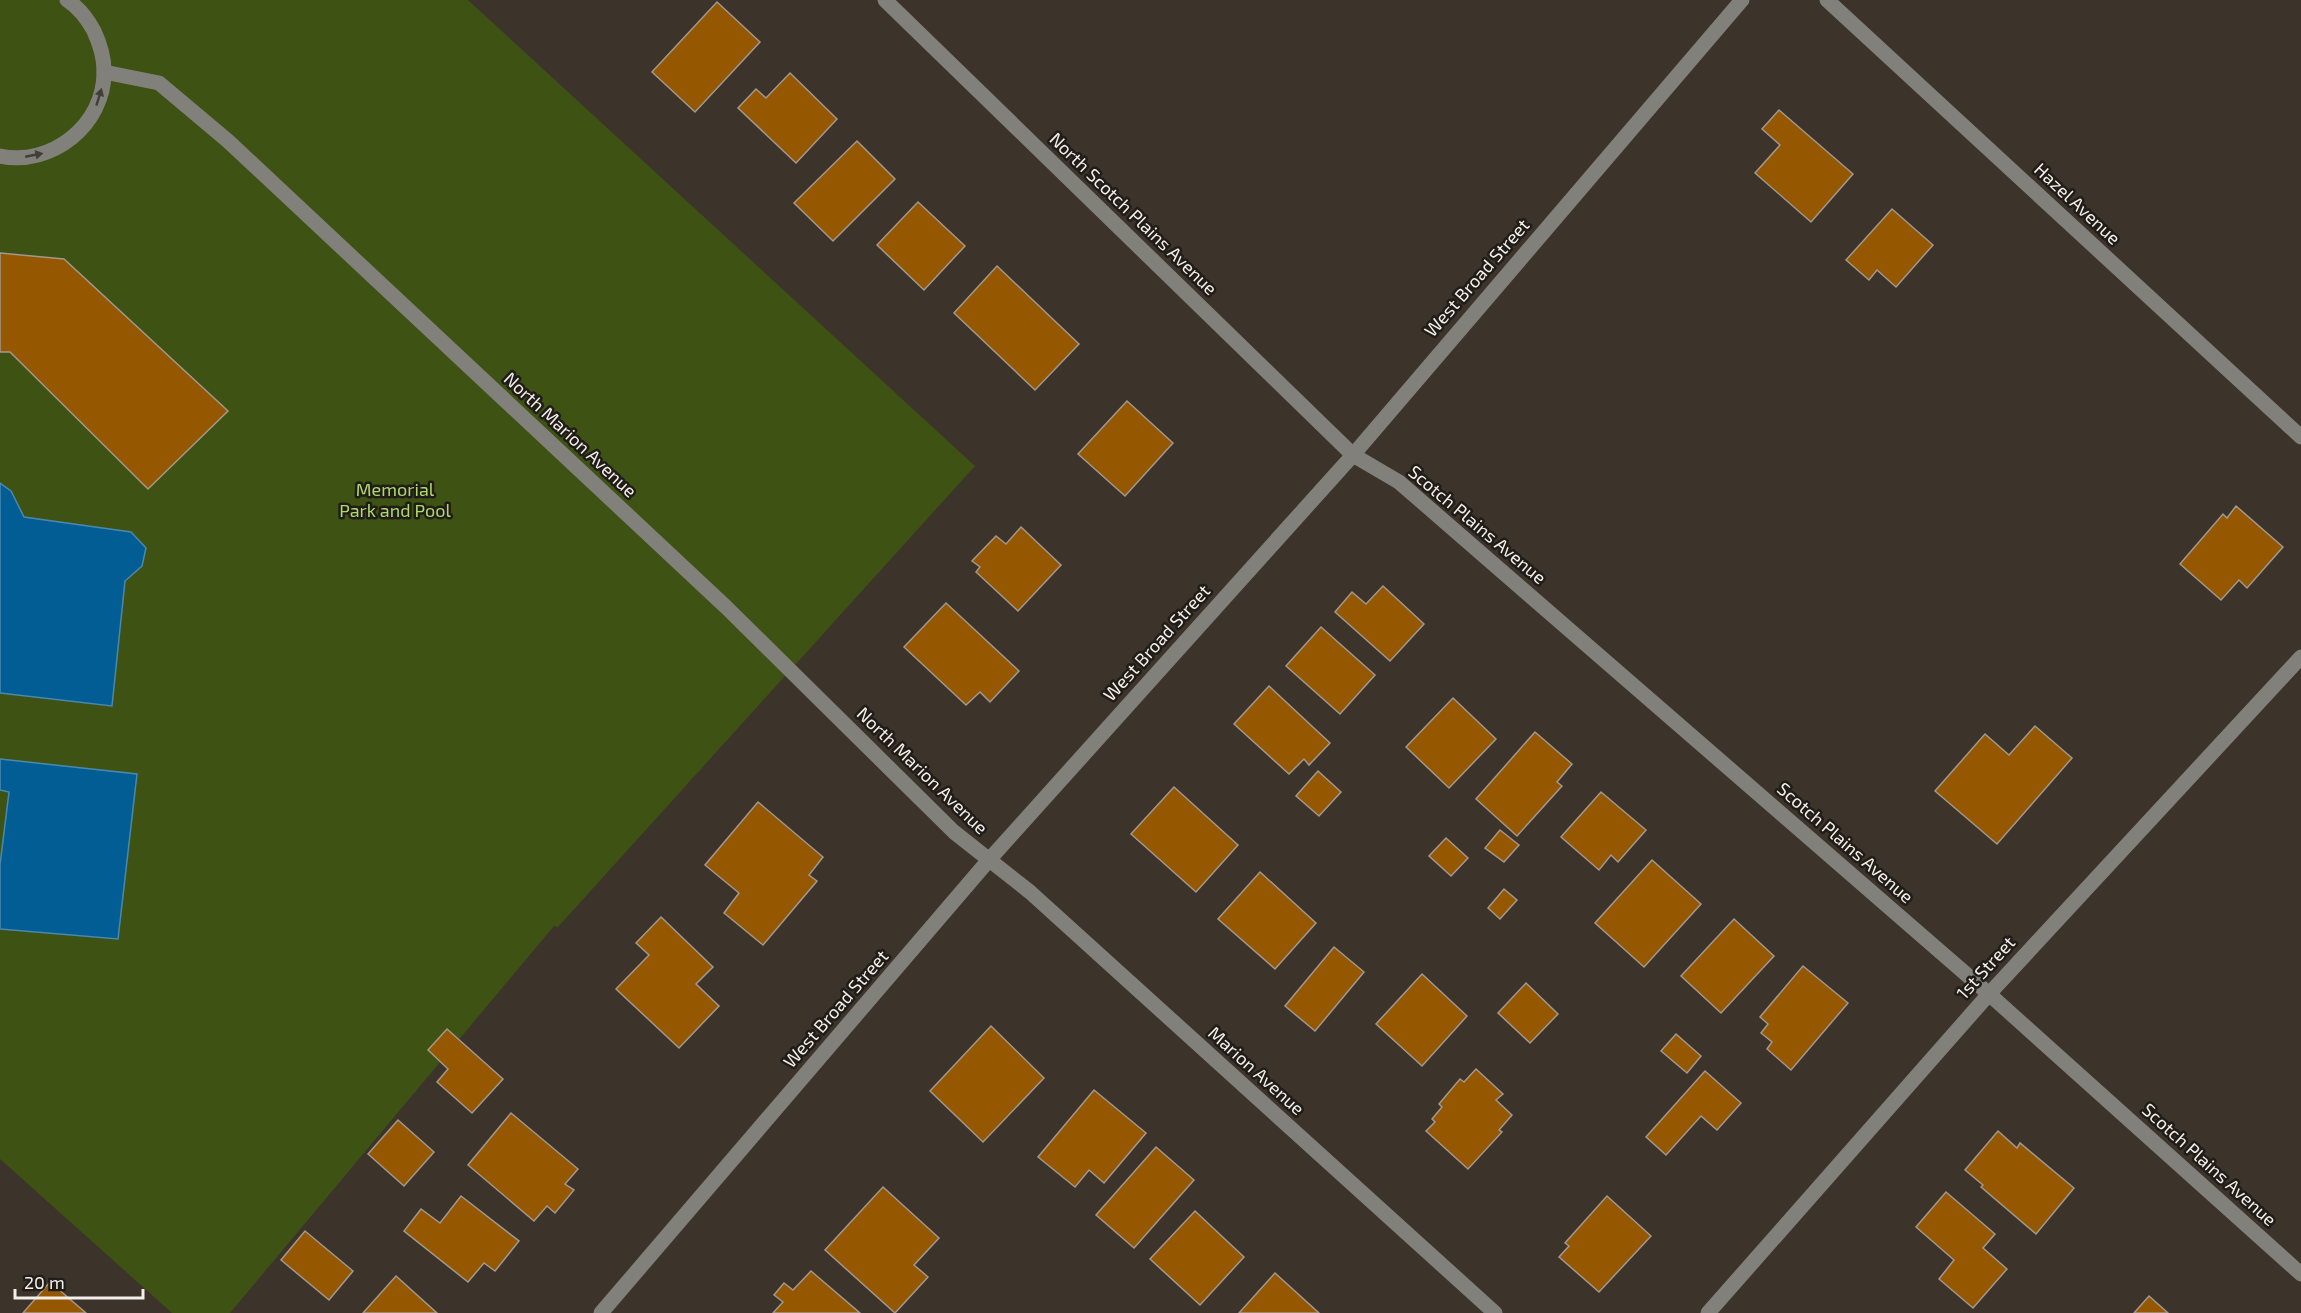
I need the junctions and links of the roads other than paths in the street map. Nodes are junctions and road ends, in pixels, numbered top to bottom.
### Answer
1 (67, 0) edge
2 (885, 0) edge
3 (1742, 0) edge
4 (1827, 0) edge
5 (105, 72) junction
6 (0, 156) edge
7 (2301, 437) edge
8 (1353, 455) junction
9 (2301, 657) edge
10 (988, 861) junction
11 (1989, 993) junction
12 (2301, 1274) edge
13 (601, 1313) edge
14 (1495, 1313) edge
15 (1708, 1313) edge

1 - 5 street
2 - 8 street, North Scotch Plains Avenue
3 - 8 street, West Broad Street
4 - 7 street, Hazel Avenue
6 -> 5 street
5 - 10 street, North Marion Avenue
8 - 10 street, West Broad Street
8 - 11 street, Scotch Plains Avenue
9 - 11 street, 1st Street
10 - 13 street, West Broad Street
10 - 14 street, Marion Avenue
11 - 12 street, Scotch Plains Avenue
11 - 15 street, 1st Street

